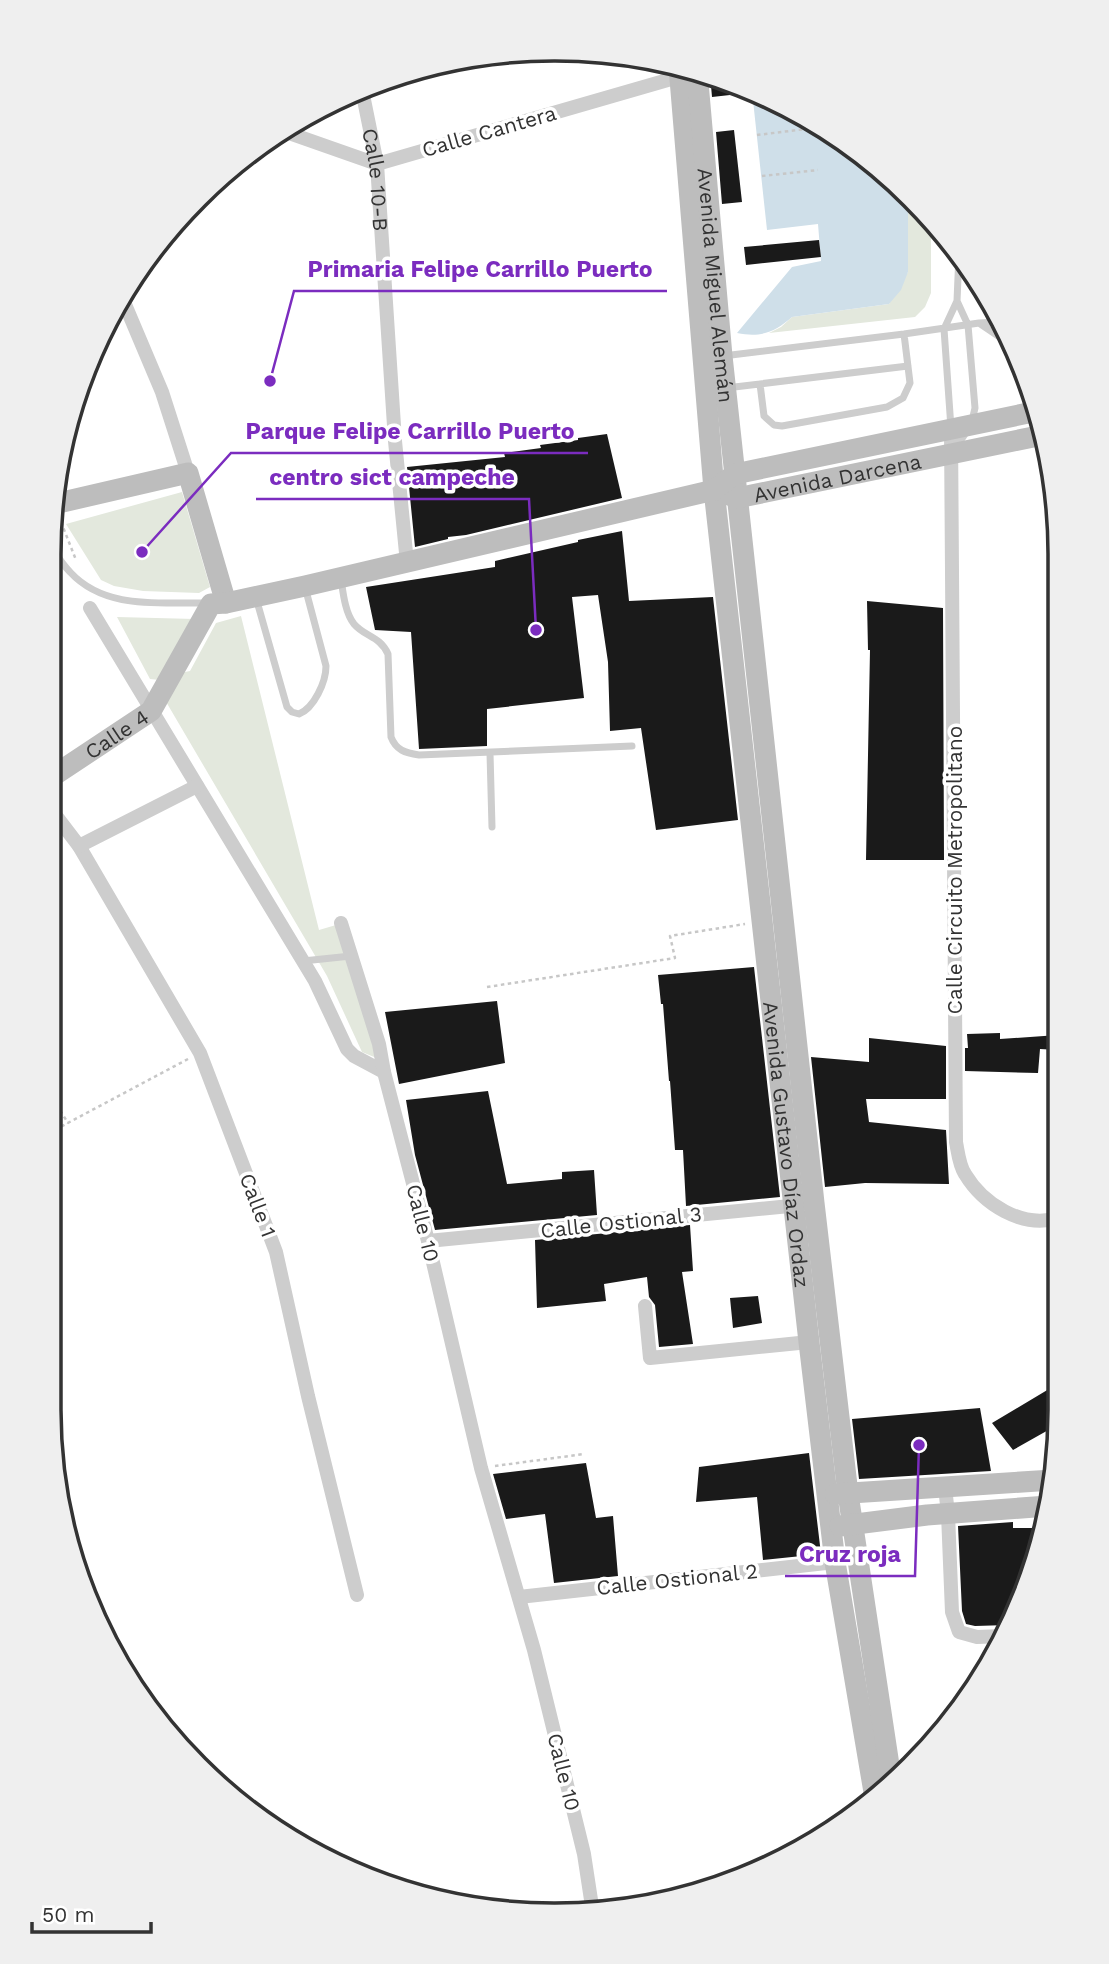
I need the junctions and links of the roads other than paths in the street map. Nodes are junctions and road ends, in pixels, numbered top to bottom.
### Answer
1 (674, 76) edge
2 (688, 80) edge
3 (689, 80) edge
4 (364, 100) edge
5 (295, 135) edge
6 (377, 164) junction
7 (958, 271) edge
8 (957, 300) junction
9 (127, 309) edge
10 (990, 323) edge
11 (979, 324) junction
12 (968, 325) junction
13 (944, 329) junction
14 (904, 334) junction
15 (997, 335) edge
16 (722, 356) junction
17 (908, 366) junction
18 (760, 384) junction
19 (726, 388) junction
20 (1027, 413) edge
21 (961, 428) junction
22 (1033, 437) edge
23 (951, 454) junction
24 (188, 473) junction
25 (735, 474) junction
26 (714, 490) junction
27 (737, 498) junction
28 (63, 511) edge
29 (61, 560) edge
30 (407, 563) junction
31 (341, 578) junction
32 (305, 586) junction
33 (256, 597) junction
34 (219, 603) junction
35 (90, 608) dead end
36 (151, 711) junction
37 (632, 746) dead end
38 (490, 753) junction
39 (61, 771) edge
40 (197, 786) junction
41 (61, 822) edge
42 (492, 828) dead end
43 (79, 846) junction
44 (341, 923) dead end
45 (351, 956) junction
46 (302, 961) junction
47 (384, 1072) junction
48 (804, 1204) junction
49 (1048, 1222) edge
50 (428, 1241) junction
51 (645, 1306) dead end
52 (808, 1342) junction
53 (1043, 1481) edge
54 (945, 1487) junction
55 (837, 1494) junction
56 (1038, 1507) edge
57 (948, 1514) junction
58 (853, 1525) junction
59 (831, 1527) junction
60 (835, 1562) junction
61 (357, 1595) dead end
62 (519, 1597) junction
63 (992, 1636) edge
64 (890, 1771) edge
65 (872, 1787) edge
66 (591, 1902) edge

1 - 6 street, Calle Cantera
2 - 26 street, Avenida Miguel Alemán
3 - 16 street, Avenida Miguel Alemán
4 - 6 street, Calle 10-B
5 - 6 street
6 - 30 street, Calle 10-B
7 - 8 lane
8 - 12 lane
8 - 13 lane
9 - 24 street
10 - 11 lane
11 - 12 lane
11 - 15 lane
12 - 13 lane
12 - 21 lane
13 - 14 lane
13 - 21 lane
14 - 16 lane
14 - 17 lane
16 - 19 street, Avenida Miguel Alemán
17 - 18 lane
17 - 18 lane
18 - 19 lane
19 - 25 street, Avenida Miguel Alemán
20 - 21 street, Avenida Darcena
21 - 23 street, Calle Circuito Metropolitano
21 - 23 lane
21 - 25 street, Avenida Darcena
22 - 23 street, Avenida Darcena
23 - 27 street, Avenida Darcena
23 - 49 street, Calle Circuito Metropolitano
24 - 28 street
24 - 34 street
25 - 26 street, Avenida Darcena
25 - 27 street, Avenida Miguel Alemán
26 - 27 street, Avenida Darcena
26 - 30 street
26 - 48 street, Avenida Gustavo Díaz Ordaz
27 - 48 street, Avenida Gustavo Díaz Ordaz
29 - 34 lane
30 - 31 street
31 - 32 street
31 - 38 lane
32 - 33 street
32 - 33 lane
33 - 34 street
34 - 36 street, Calle 4
35 - 36 street
36 - 39 street, Calle 4
36 - 40 street
37 - 38 lane
38 - 42 lane
40 - 43 street
40 - 46 street
41 - 43 street, Calle 1
43 - 61 street, Calle 1
44 - 45 street, Calle 10
45 - 46 lane
45 - 47 street, Calle 10
46 - 47 street
47 - 50 street, Calle 10
48 - 50 street, Calle Ostional 3
48 - 52 street, Avenida Gustavo Díaz Ordaz
48 - 55 street, Avenida Gustavo Díaz Ordaz
50 - 62 street, Calle 10
51 - 52 street
52 - 55 street, Avenida Gustavo Díaz Ordaz
53 - 54 street
54 - 55 street
54 - 57 street
55 - 58 street, Avenida Gustavo Díaz Ordaz
55 - 59 street, Avenida Gustavo Díaz Ordaz
56 - 57 street
57 - 58 street
57 - 63 street
58 - 59 street
58 - 64 street, Avenida Gustavo Díaz Ordaz
59 - 60 street, Avenida Gustavo Díaz Ordaz
60 - 62 street, Calle Ostional 2
60 - 65 street, Avenida Gustavo Díaz Ordaz
62 - 66 street, Calle 10

